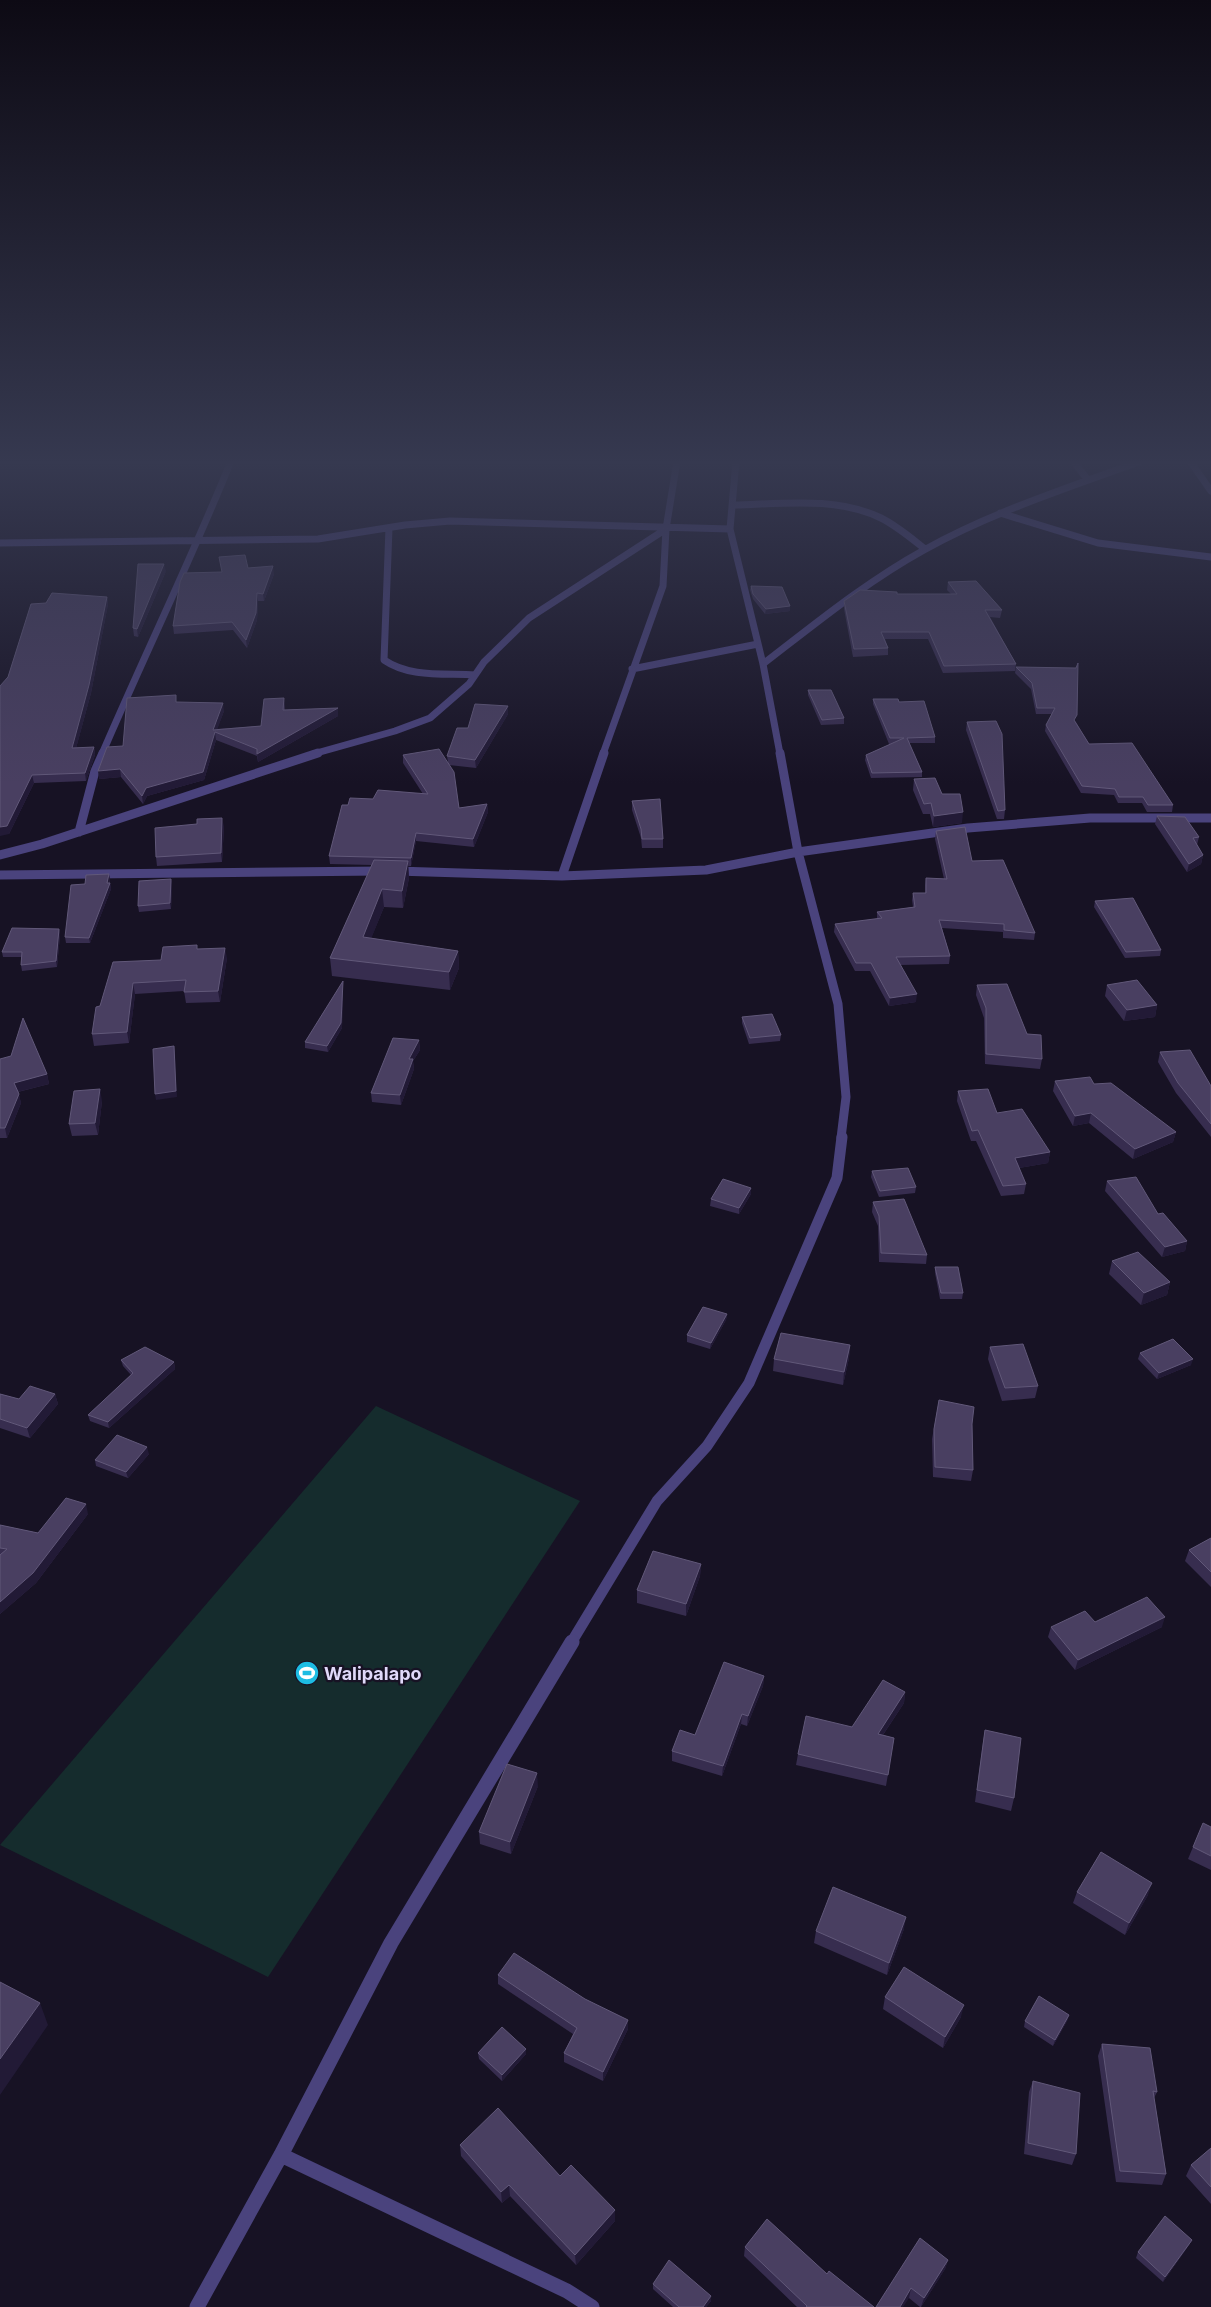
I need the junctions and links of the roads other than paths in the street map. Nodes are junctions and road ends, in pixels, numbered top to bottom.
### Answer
1 (185, 569) edge
2 (387, 569) edge
3 (604, 569) edge
4 (664, 569) edge
5 (739, 569) edge
6 (894, 569) edge
7 (758, 644) junction
8 (763, 664) junction
9 (632, 669) junction
10 (475, 675) junction
11 (1211, 818) edge
12 (79, 832) junction
13 (798, 852) junction
14 (0, 855) edge
15 (0, 875) edge
16 (562, 876) junction
17 (281, 2155) junction
18 (197, 2307) edge
19 (592, 2307) edge

1 - 12 street
2 - 10 street
3 - 10 street
4 - 9 street
5 - 7 street
6 - 8 street
7 - 8 street
7 - 9 street
8 - 13 street
9 - 16 street
10 - 12 street
11 - 13 street
12 - 14 street
13 - 16 street
13 - 17 street
15 - 16 street
17 - 18 street
17 - 19 street

